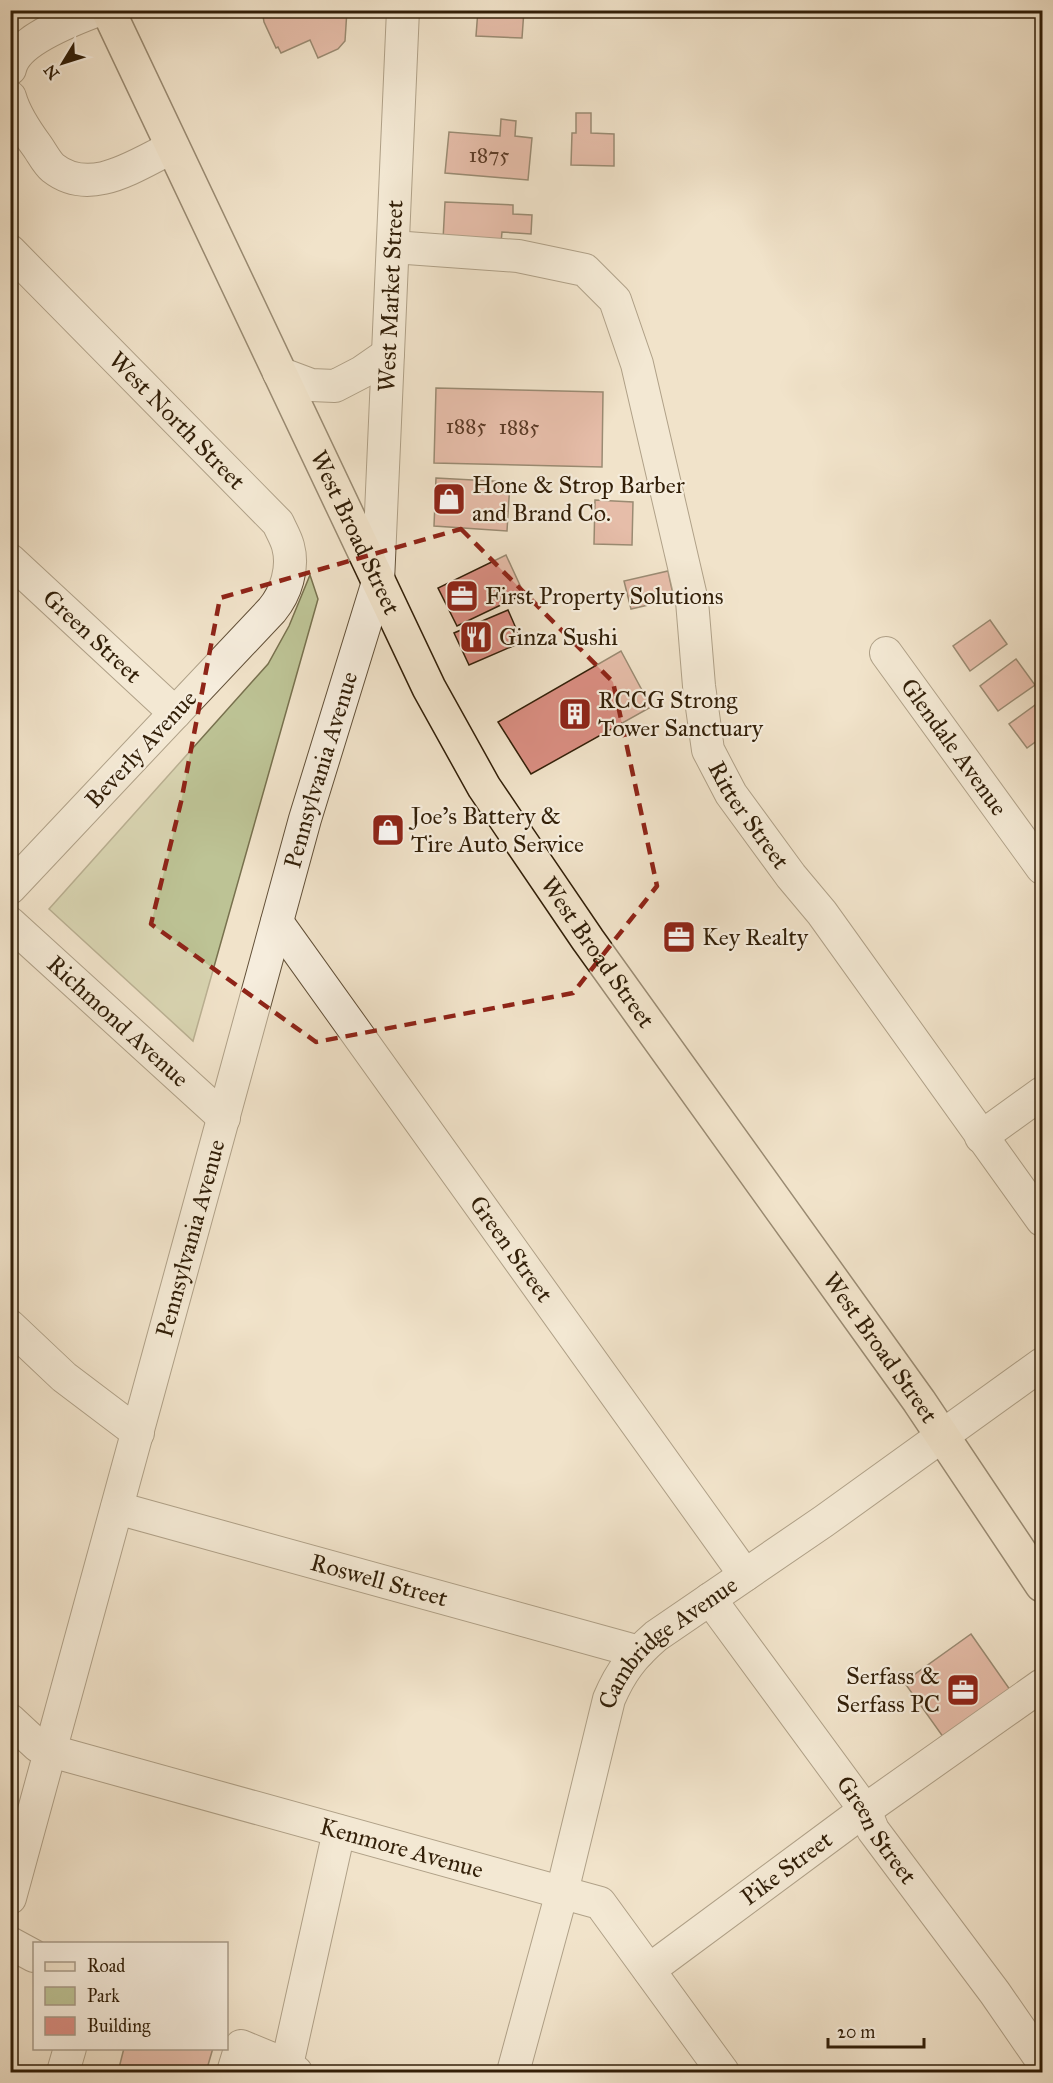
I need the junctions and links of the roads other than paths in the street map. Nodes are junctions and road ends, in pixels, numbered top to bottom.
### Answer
1 (98, 10) edge
2 (108, 10) edge
3 (403, 10) edge
4 (10, 69) edge
5 (10, 97) edge
6 (173, 147) junction
7 (393, 247) junction
8 (10, 251) edge
9 (388, 354) junction
10 (279, 373) junction
11 (10, 560) edge
12 (378, 582) junction
13 (272, 610) joint
14 (886, 653) dead end
15 (175, 713) junction
16 (1042, 867) edge
17 (10, 888) edge
18 (277, 922) junction
19 (10, 923) edge
20 (1042, 1093) edge
21 (224, 1118) junction
22 (981, 1137) junction
23 (1042, 1220) edge
24 (10, 1326) edge
25 (1042, 1364) edge
26 (138, 1433) junction
27 (942, 1436) junction
28 (117, 1508) junction
29 (745, 1575) junction
30 (1042, 1585) edge
31 (710, 1599) junction
32 (639, 1652) junction
33 (1042, 1686) edge
34 (10, 1720) edge
35 (51, 1751) junction
36 (865, 1810) junction
37 (339, 1831) junction
38 (562, 1892) junction
39 (10, 1898) edge
40 (10, 1943) edge
41 (33, 1955) edge
42 (649, 1970) junction
43 (70, 2050) edge
44 (1042, 2061) edge
45 (292, 2069) edge
46 (63, 2073) edge
47 (233, 2073) edge
48 (513, 2073) edge
49 (723, 2073) edge

1 - 4 street
2 - 6 main road, West Broad Street
3 - 7 street, West Market Street
5 - 6 street
6 - 10 main road, West Broad Street
7 - 9 street, West Market Street
7 - 22 street, Ritter Street
8 - 13 street, West North Street
9 - 10 street
9 - 12 street, West Market Street
10 - 12 main road, West Broad Street
11 - 15 street, Green Street
12 - 18 street, Pennsylvania Avenue
12 - 27 main road, West Broad Street
13 - 15 street, Beverly Avenue
14 - 16 street, Glendale Avenue
15 - 17 street, Beverly Avenue
18 - 21 street, Pennsylvania Avenue
18 - 29 street, Green Street
19 - 21 street, Richmond Avenue
20 - 22 street
21 - 26 street, Pennsylvania Avenue
22 - 23 street, Ritter Street
24 - 26 street
25 - 27 street, Cambridge Avenue
26 - 28 street, Pennsylvania Avenue
27 - 29 street, Cambridge Avenue
27 - 30 main road, West Broad Street
28 - 32 street, Roswell Street
28 - 35 street, Pennsylvania Avenue
29 - 31 street, Cambridge Avenue
31 - 32 street, Cambridge Avenue
31 - 36 street, Green Street
32 - 38 street, Cambridge Avenue
33 - 36 street, Pike Street
34 - 35 street, Kenmore Avenue
35 - 37 street, Kenmore Avenue
35 - 39 street, Pennsylvania Avenue
36 - 42 street, Pike Street
36 - 44 street, Green Street
37 - 38 street, Kenmore Avenue
37 - 45 street
38 - 42 street, Kenmore Avenue
38 - 48 street, Cambridge Avenue
40 - 41 street
42 - 49 street, Kenmore Avenue
43 - 46 street
45 - 47 street

